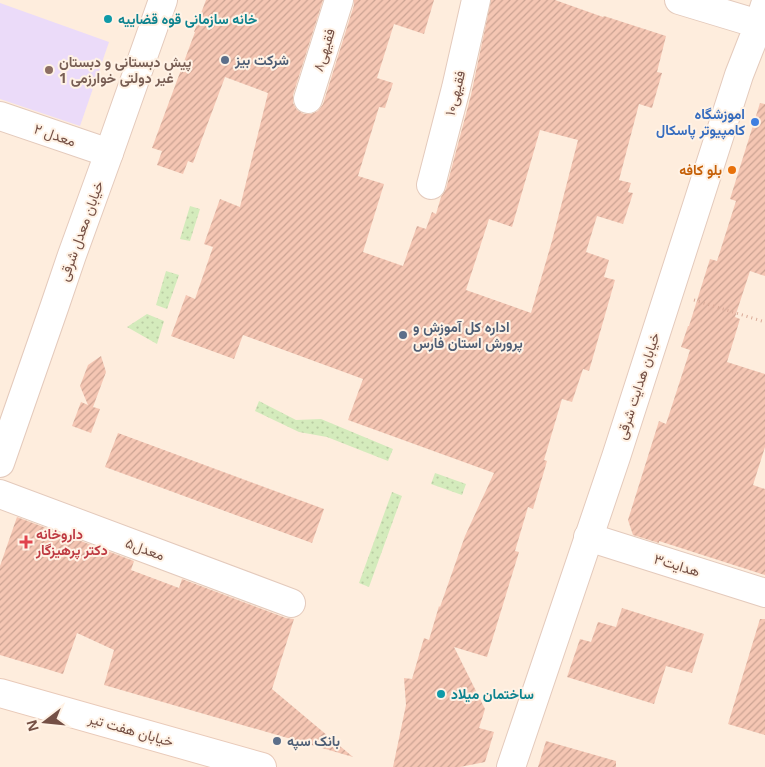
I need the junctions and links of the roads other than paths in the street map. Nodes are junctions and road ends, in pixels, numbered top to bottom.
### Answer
1 (163, 0) edge
2 (339, 0) edge
3 (476, 0) edge
4 (679, 0) edge
5 (763, 19) edge
6 (308, 99) dead end
7 (0, 116) edge
8 (110, 153) junction
9 (431, 185) dead end
10 (0, 463) edge
11 (0, 494) edge
12 (588, 537) junction
13 (765, 593) edge
14 (291, 603) dead end
15 (0, 694) edge
16 (262, 767) edge
17 (511, 767) edge

1 - 8 street, خیابان معدل شرقی
2 - 6 street, فقیهی۸
3 - 9 street, فقیهی۱۰
4 - 5 street
5 - 12 street, خیابان هدایت شرقی
7 - 8 street, معدل ۲
8 - 10 street, خیابان معدل شرقی
11 - 14 street, معدل۵
12 - 13 street, هدایت۳
12 - 17 street, خیابان هدایت شرقی
15 - 16 street, خیابان هفت تیر

